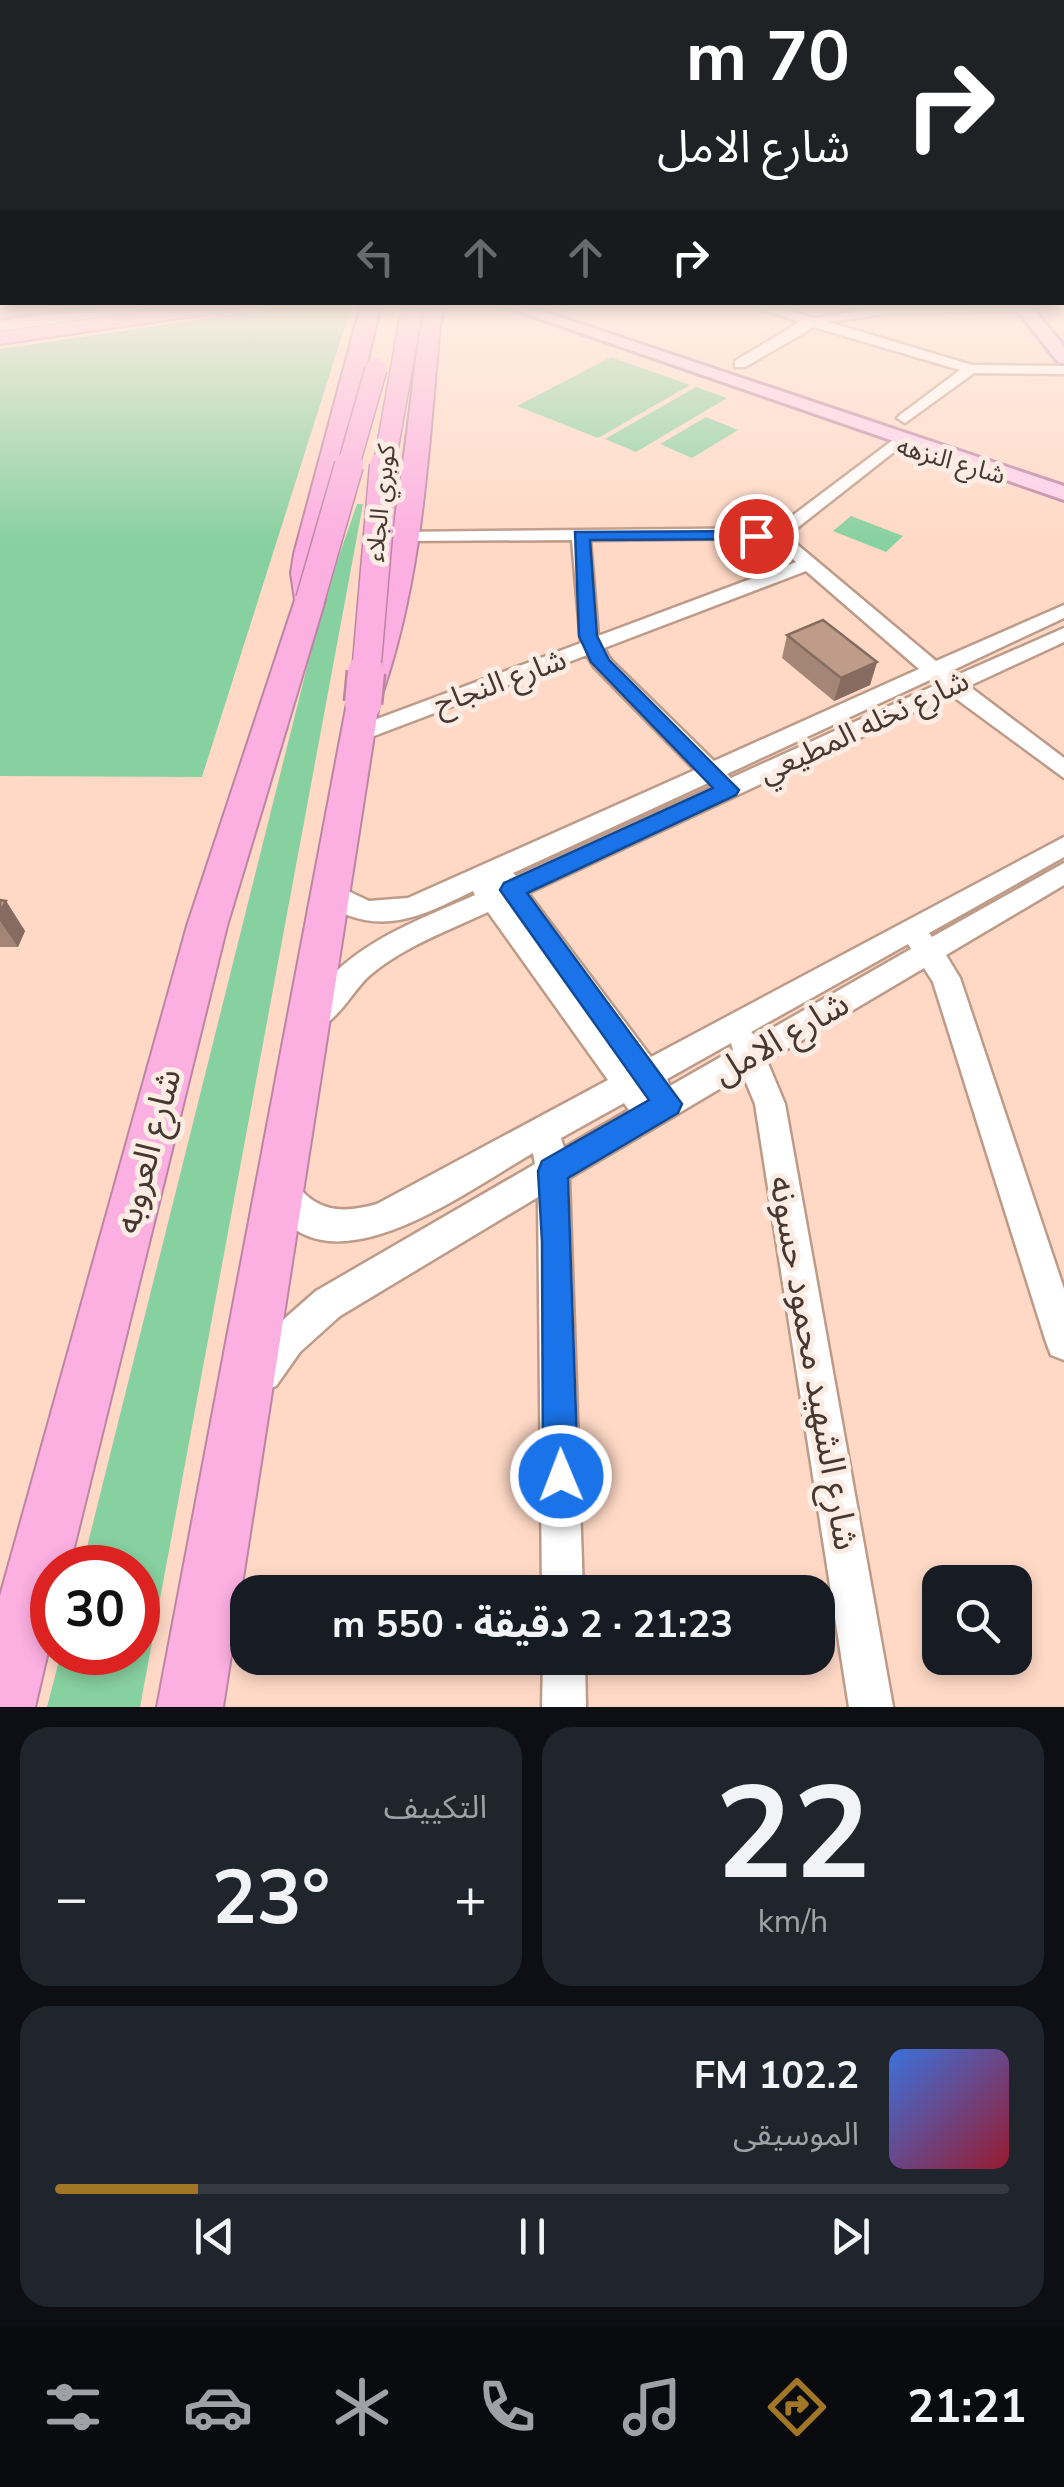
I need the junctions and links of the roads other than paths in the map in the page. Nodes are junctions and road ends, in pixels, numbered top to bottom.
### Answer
1 (352, 384) edge
2 (372, 384) edge
3 (405, 384) edge
4 (420, 384) edge
5 (716, 384) edge
6 (741, 384) edge
7 (767, 384) edge
8 (800, 384) edge
9 (951, 384) edge
10 (905, 418) junction
11 (937, 428) dead end
12 (893, 444) junction
13 (1011, 453) dead end
14 (1028, 474) junction
15 (1064, 478) edge
16 (1064, 493) edge
17 (781, 532) junction
18 (404, 536) junction
19 (581, 536) junction
20 (809, 564) junction
21 (310, 600) junction
22 (1064, 611) edge
23 (1064, 634) edge
24 (592, 648) junction
25 (948, 676) junction
26 (361, 719) junction
27 (1064, 756) edge
28 (1064, 770) edge
29 (719, 781) junction
30 (1064, 846) edge
31 (1064, 873) edge
32 (495, 884) junction
33 (331, 893) junction
34 (919, 941) junction
35 (309, 1030) junction
36 (743, 1040) junction
37 (637, 1080) junction
38 (659, 1109) junction
39 (544, 1130) junction
40 (552, 1171) junction
41 (281, 1190) junction
42 (1064, 1342) edge
43 (238, 1433) junction
44 (562, 1575) edge
45 (564, 1675) edge
46 (2, 1707) edge
47 (190, 1707) edge
48 (564, 1707) edge
49 (871, 1707) edge

1 - 21 highway
2 - 21 highway, كوبري الجلاء, bridge
3 - 26 highway, كوبري الجلاء, bridge
4 - 18 highway
5 - 12 main road, شارع النزهه
6 - 14 main road, شارع النزهه
7 - 14 main road
8 - 10 main road, شارع النزهه
9 - 10 street
10 - 11 main road, شارع النزهه
12 - 14 main road, شارع النزهه
12 - 17 street
13 - 14 main road, شارع النزهه
14 - 15 main road, شارع النزهه
14 - 16 main road, شارع النزهه
17 - 19 street
17 - 20 street
17 - 25 street
18 - 19 street
18 - 26 highway
19 - 24 street
20 - 24 street, شارع النجاح
20 - 25 street
21 - 46 highway, شارع العروبه
22 - 25 street, شارع نخله المطيعي
23 - 25 street, شارع نخله المطيعي
24 - 26 street, شارع النجاح
24 - 29 street
25 - 27 street
25 - 28 street
25 - 29 street, شارع نخله المطيعي
26 - 33 highway
29 - 32 street, شارع نخله المطيعي
30 - 34 street, شارع الامل
31 - 34 street, شارع الامل
32 - 33 street, شارع نخله المطيعي
32 - 35 street, شارع نخله المطيعي
32 - 37 street
33 - 35 highway
34 - 36 street, شارع الامل
34 - 42 street
35 - 41 highway
36 - 37 street, شارع الامل
36 - 38 street, شارع الامل
36 - 49 street, شارع الشهيد محمود حسونه
37 - 38 street
37 - 39 street, شارع الامل
38 - 40 street, شارع الامل
39 - 40 street
39 - 41 street, شارع الامل
40 - 43 street, شارع الامل
40 - 44 street
41 - 43 highway
43 - 47 highway
45 - 48 street

